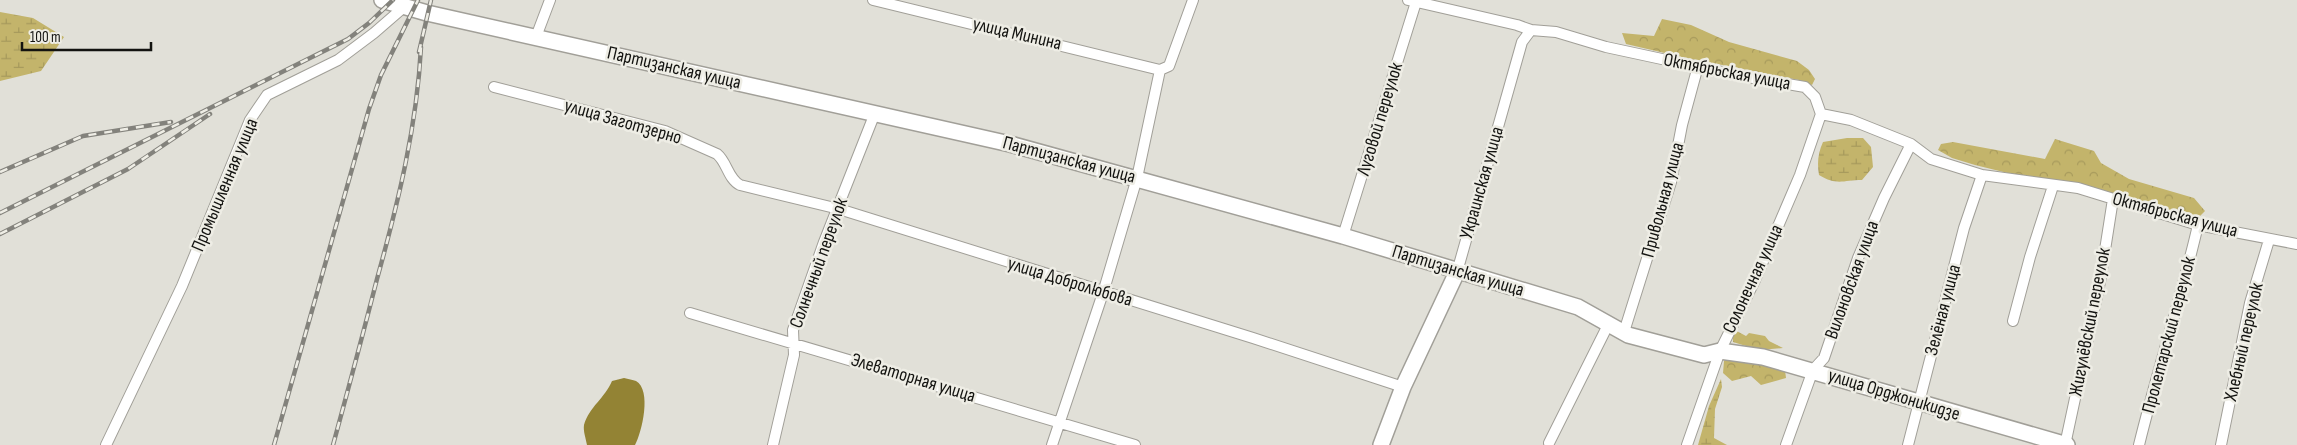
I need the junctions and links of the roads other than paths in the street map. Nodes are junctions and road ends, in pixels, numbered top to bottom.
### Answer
1 (382, 0) edge
2 (550, 0) edge
3 (873, 0) edge
4 (1193, 0) edge
5 (1412, 1) edge
6 (404, 7) junction
7 (1531, 30) junction
8 (536, 37) junction
9 (1698, 66) junction
10 (1160, 70) junction
11 (494, 87) dead end
12 (874, 113) junction
13 (1820, 114) junction
14 (1911, 144) junction
15 (1982, 175) junction
16 (1137, 178) junction
17 (735, 182) joint
18 (2053, 186) junction
19 (2113, 199) junction
20 (839, 210) junction
21 (2198, 225) junction
22 (1344, 236) junction
23 (2269, 240) junction
24 (2297, 244) edge
25 (1457, 272) junction
26 (1103, 293) junction
27 (690, 313) dead end
28 (2013, 321) dead end
29 (1608, 325) junction
30 (1624, 332) junction
31 (793, 342) junction
32 (1720, 352) junction
33 (1813, 370) junction
34 (1403, 387) junction
35 (1918, 402) junction
36 (1059, 422) junction
37 (1550, 443) dead end
38 (106, 445) edge
39 (773, 445) edge
40 (1052, 445) edge
41 (1135, 445) edge
42 (1381, 445) edge
43 (1687, 445) edge
44 (1786, 445) edge
45 (1908, 445) edge
46 (2066, 445) edge
47 (2139, 445) edge
48 (2221, 445) edge

1 - 6 street
2 - 8 street
3 - 10 street, улица Минина
4 - 10 street
5 - 7 street, Октябрьская улица
5 - 22 street, Луговой переулок
6 - 8 street, Партизанская улица
6 - 38 street, Промышленная улица
7 - 9 street, Октябрьская улица
7 - 25 street, Украинская улица
8 - 12 street, Партизанская улица
9 - 13 street, Октябрьская улица
9 - 30 street, Привольная улица
10 - 16 street
11 - 17 street, улица Заготзерно
12 - 16 street, Партизанская улица
12 - 20 street, Солнечный переулок
13 - 14 street, Октябрьская улица
13 - 32 street, Солонечная улица
14 - 15 street, Октябрьская улица
14 - 33 street, Вилоновская улица
15 - 18 street, Октябрьская улица
15 - 35 street, Зелёная улица
16 - 22 street, Партизанская улица
16 - 26 street
17 - 20 street, улица Добролюбова
18 - 19 street, Октябрьская улица
18 - 28 street
19 - 21 street, Октябрьская улица
19 - 46 street, Жигулёвский переулок
20 - 26 street, улица Добролюбова
20 - 31 street, Солнечный переулок
21 - 23 street, Октябрьская улица
21 - 47 street, Пролетарский переулок
22 - 25 street, Партизанская улица
23 - 24 street, Октябрьская улица
23 - 48 street, Хлебный переулок
25 - 29 street, Партизанская улица
25 - 34 street, Украинская улица
26 - 34 street, улица Добролюбова
26 - 36 street
27 - 31 street, Элеваторная улица
29 - 30 street, Партизанская улица
29 - 37 street
30 - 32 street, Партизанская улица
31 - 36 street, Элеваторная улица
31 - 39 street, Солнечный переулок
32 - 33 street, улица Орджоникидзе
32 - 43 street, Солонечная улица
33 - 35 street, улица Орджоникидзе
33 - 44 street, Вилоновская улица
34 - 42 street, Украинская улица
35 - 45 street, Зелёная улица
35 - 46 street, улица Орджоникидзе
36 - 40 street
36 - 41 street, Элеваторная улица

